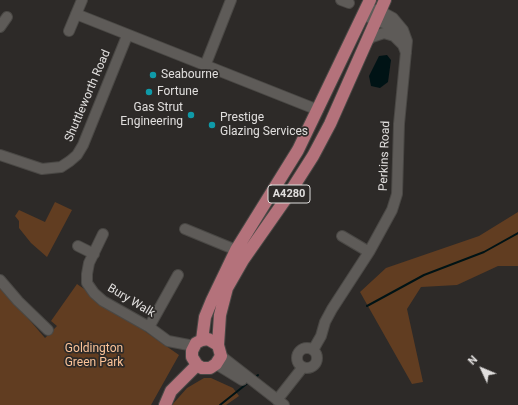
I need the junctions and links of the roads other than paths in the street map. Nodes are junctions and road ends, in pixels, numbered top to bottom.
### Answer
1 (82, 0) edge
2 (232, 0) edge
3 (385, 0) edge
4 (366, 8) edge
5 (76, 14) junction
6 (378, 15) junction
7 (7, 17) dead end
8 (0, 27) edge
9 (69, 31) dead end
10 (128, 36) junction
11 (366, 42) junction
12 (404, 49) junction
13 (205, 66) junction
14 (318, 110) junction
15 (0, 155) edge
16 (185, 229) dead end
17 (103, 234) dead end
18 (342, 236) dead end
19 (78, 246) dead end
20 (236, 250) junction
21 (369, 252) junction
22 (94, 254) junction
23 (178, 274) dead end
24 (0, 280) edge
25 (149, 327) junction
26 (48, 330) dead end
27 (198, 343) junction
28 (313, 350) junction
29 (222, 359) junction
30 (197, 365) junction
31 (304, 367) junction
32 (279, 403) edge
33 (164, 405) edge

1 - 5 street
2 - 13 street
3 - 6 main road, A4280
4 - 6 street, Perkins Road
4 - 14 main road, A4280
5 - 9 street
5 - 10 street
6 - 11 main road, A4280
6 - 12 street, Perkins Road
7 - 8 street
10 - 13 street
10 - 15 street, Shuttleworth Road
11 - 12 street
11 - 29 main road, A4280
12 - 21 street, Perkins Road
13 - 14 street
14 - 20 main road, A4280
16 - 20 street
17 - 22 street, Bury Walk
18 - 21 street
19 - 22 street
20 - 27 main road, A4280
21 - 28 street, Perkins Road
22 - 25 street, Bury Walk
23 - 25 street
24 - 26 street
25 - 27 street, Bury Walk
27 - 29 main road
27 - 30 main road
28 - 31 street
28 - 31 street
29 - 30 main road
29 - 32 street
30 - 33 main road
31 - 32 street

